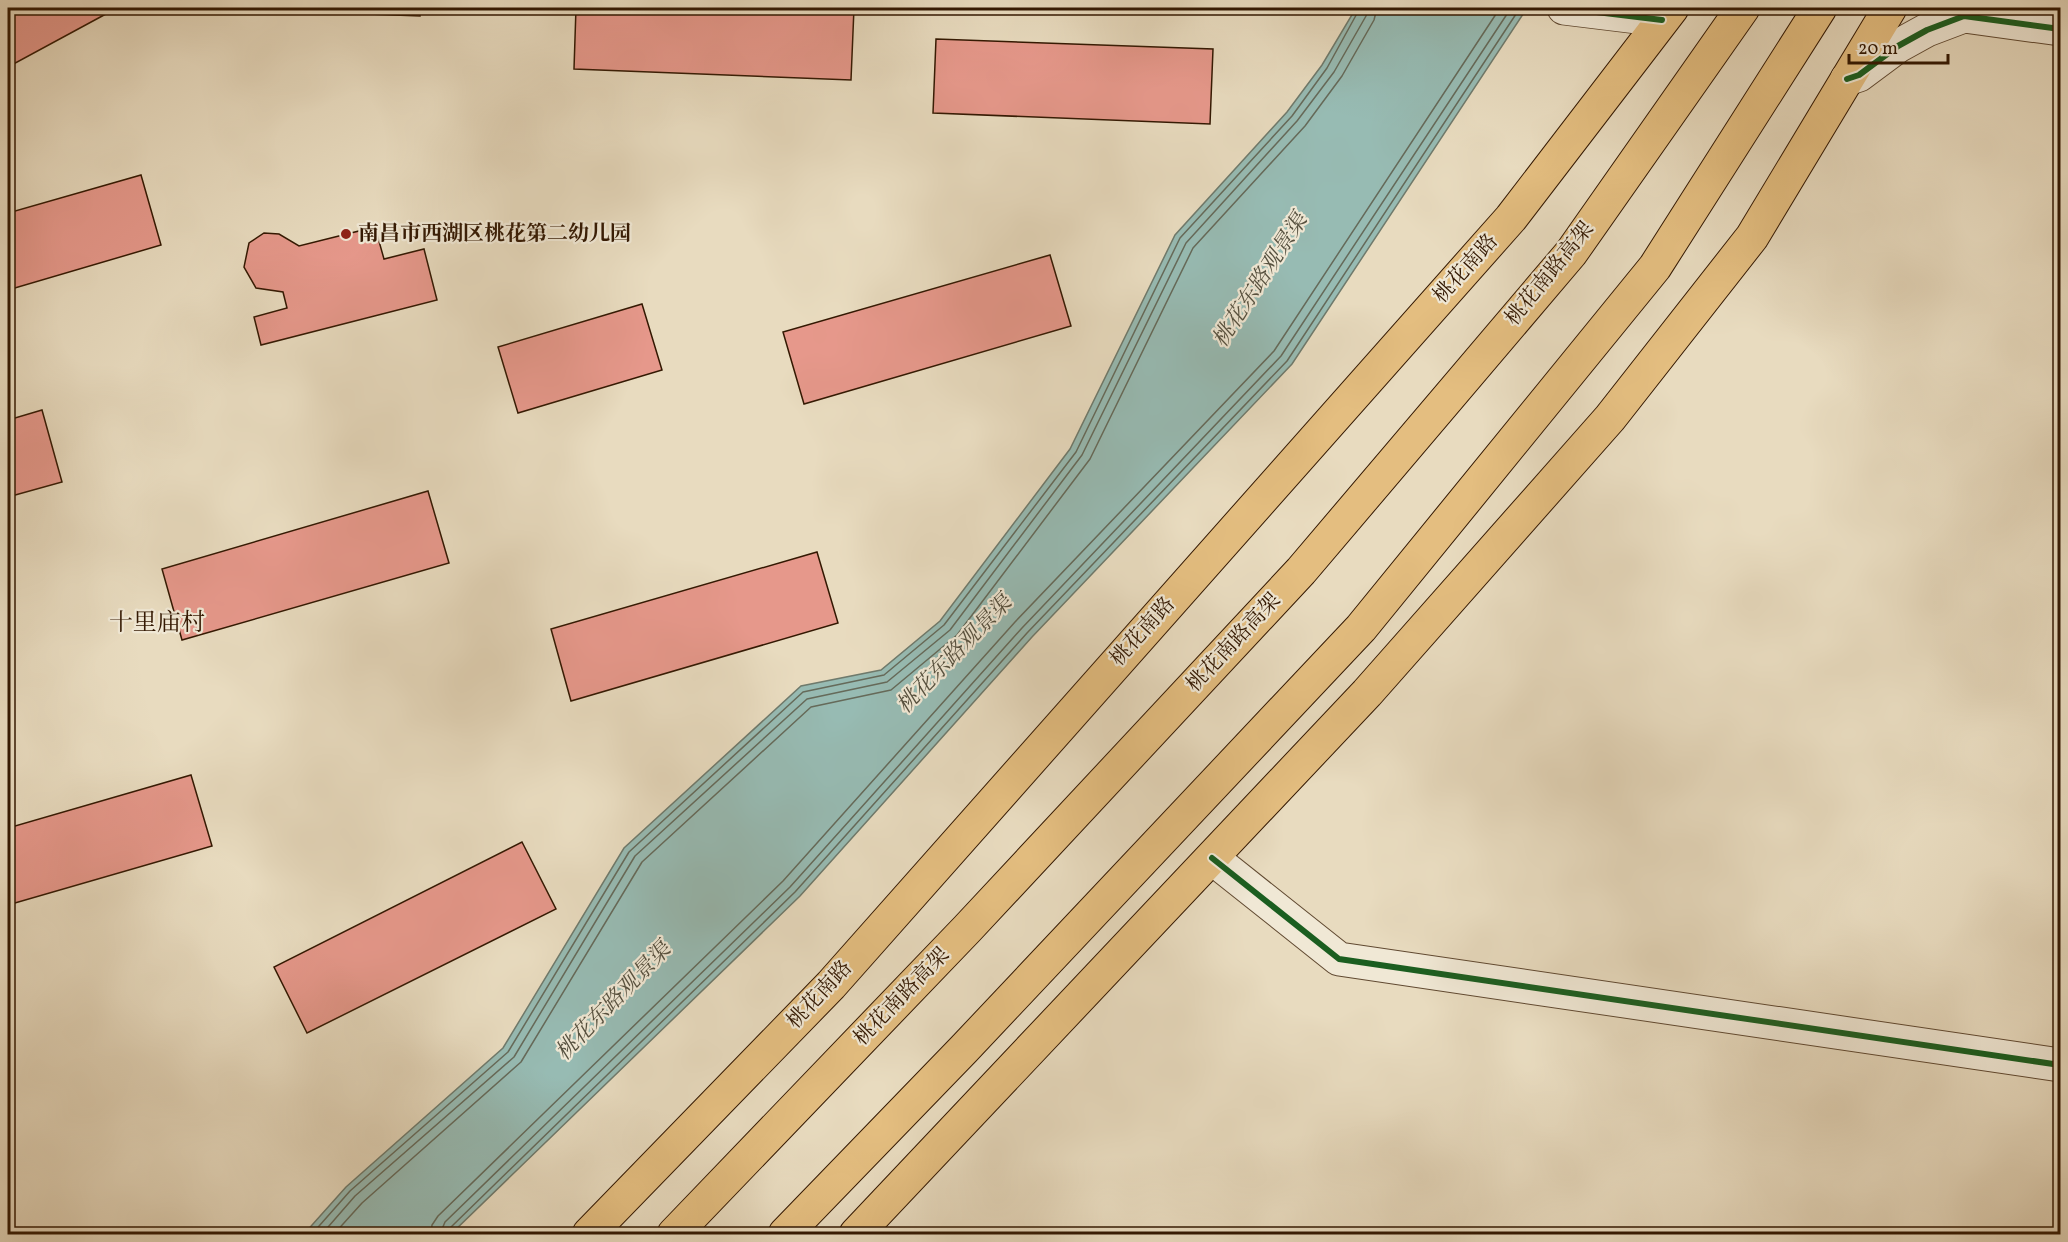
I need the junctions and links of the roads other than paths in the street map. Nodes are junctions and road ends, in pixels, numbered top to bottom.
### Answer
1 (1568, 8) edge
2 (1743, 8) edge
3 (1820, 8) edge
4 (1890, 8) edge
5 (1962, 12) edge
6 (1667, 14) edge
7 (2061, 29) edge
8 (1847, 79) junction
9 (1212, 858) junction
10 (2061, 1065) edge
11 (589, 1234) edge
12 (674, 1234) edge
13 (785, 1234) edge
14 (856, 1234) edge

1 - 6 street
2 - 12 main road, 桃花南路高架
3 - 13 main road
4 - 8 main road
5 - 7 street
5 - 8 street
6 - 11 main road, 桃花南路
8 - 9 main road
9 - 10 street
9 - 14 main road

